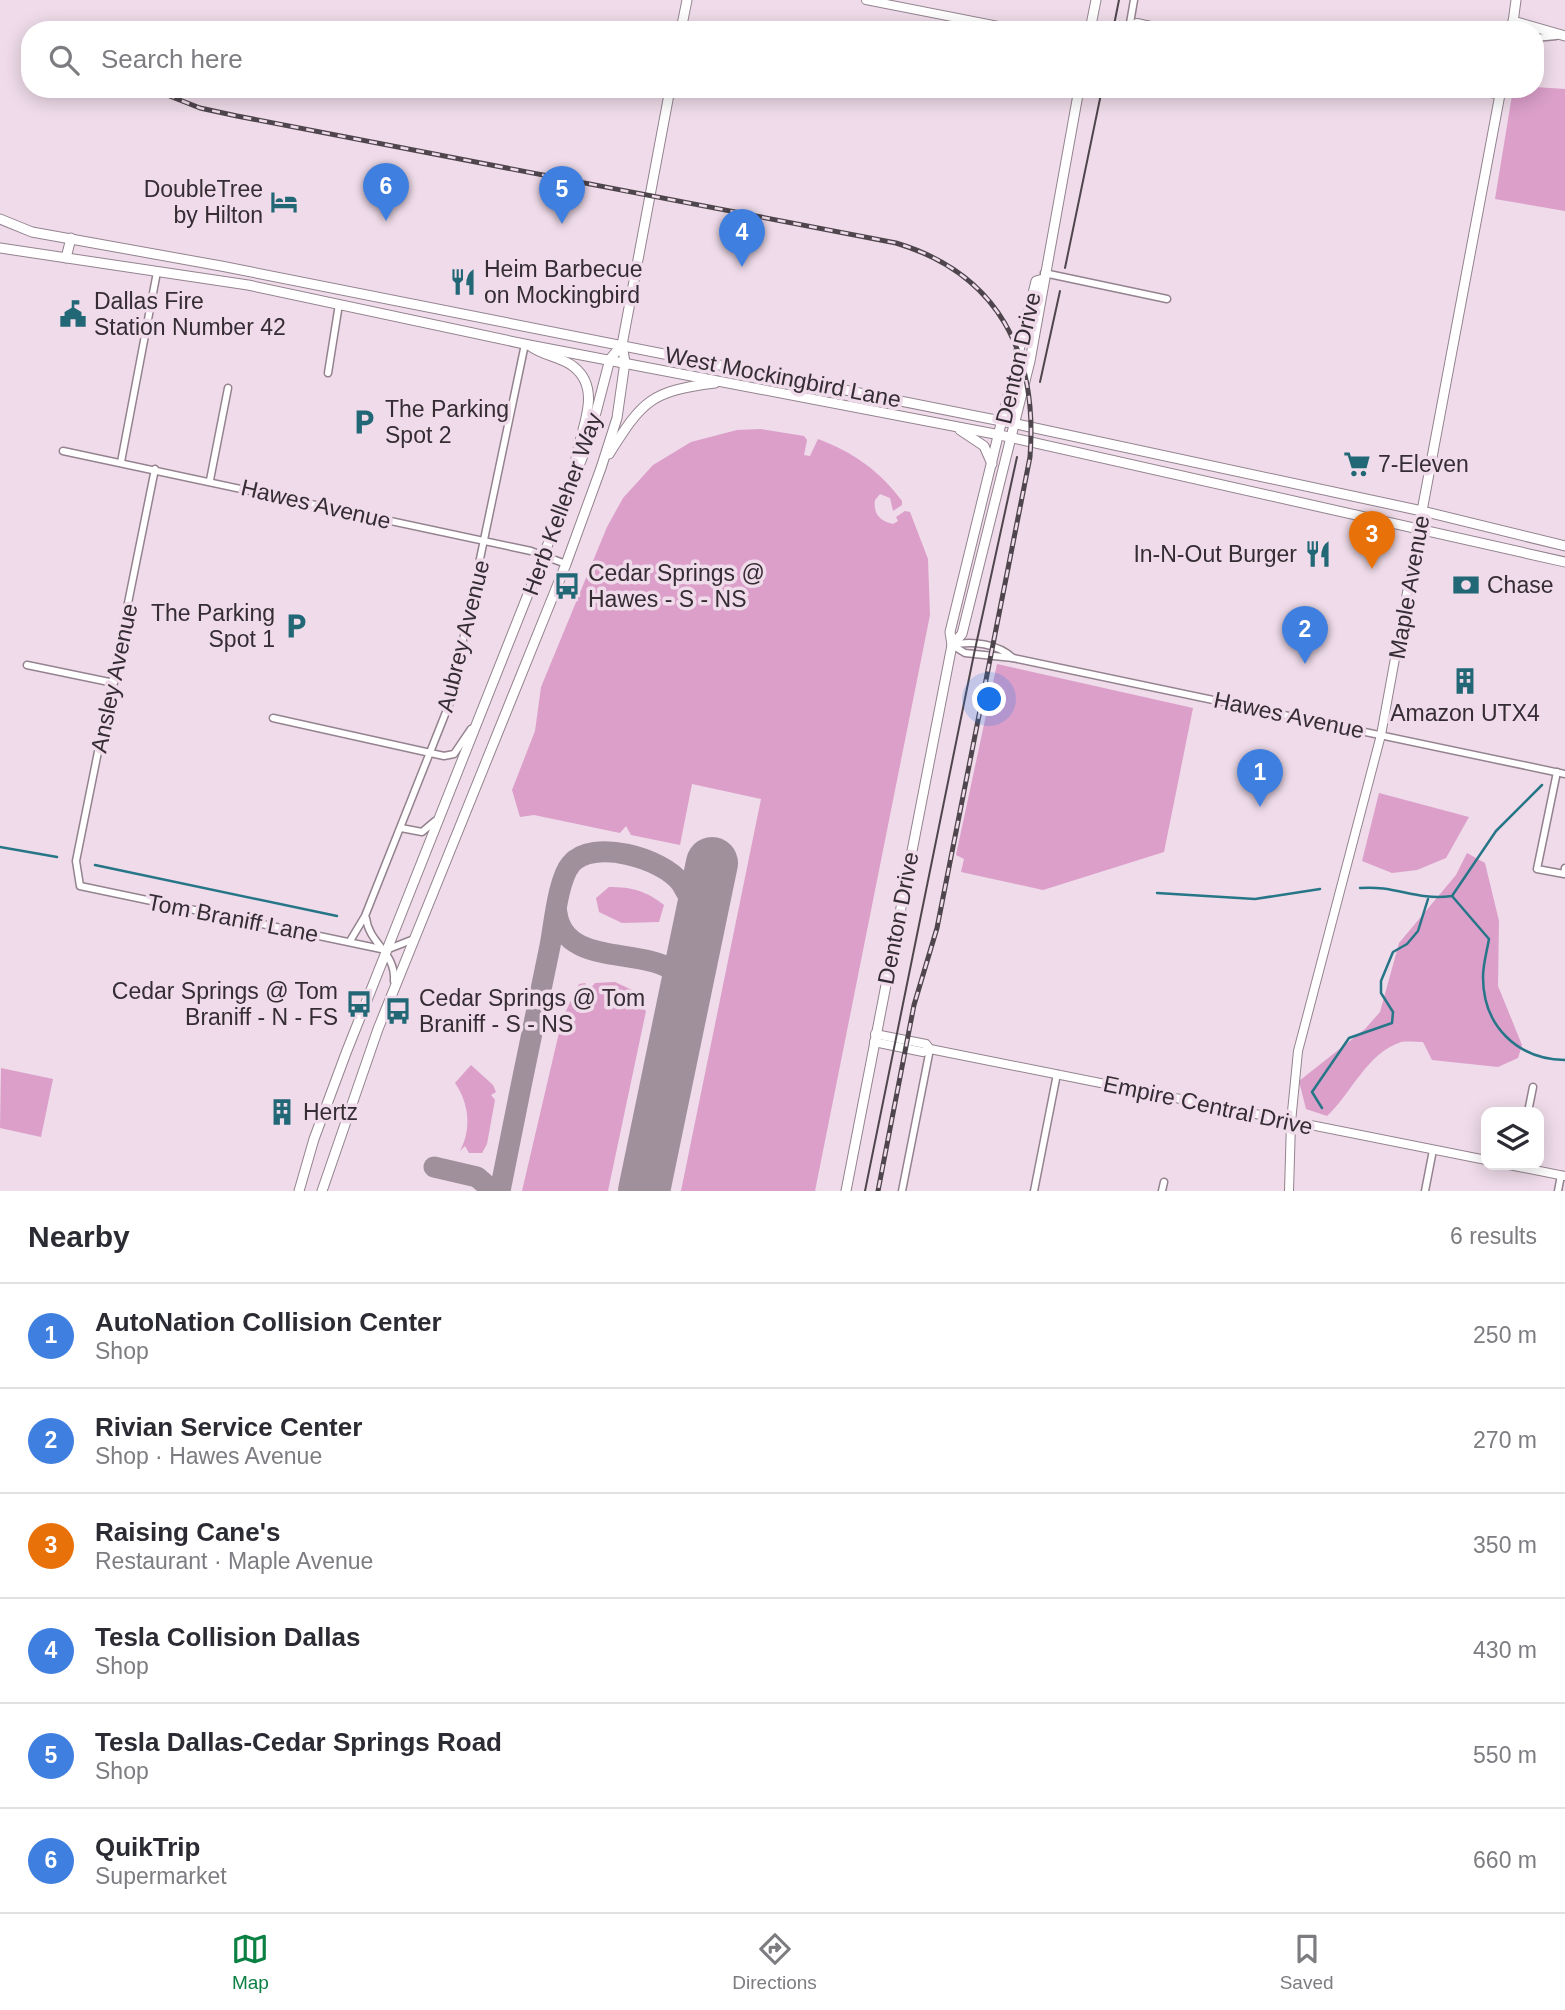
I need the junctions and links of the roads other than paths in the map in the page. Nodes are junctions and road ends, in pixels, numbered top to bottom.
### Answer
1 (687, 0) edge
2 (866, 0) edge
3 (1096, 0) edge
4 (1134, 0) edge
5 (1517, 0) edge
6 (683, 21) edge
7 (973, 21) edge
8 (1092, 21) edge
9 (1130, 21) edge
10 (1513, 21) edge
11 (1544, 32) edge
12 (1565, 36) edge
13 (1544, 37) edge
14 (668, 98) edge
15 (1077, 98) edge
16 (1499, 98) edge
17 (0, 219) edge
18 (0, 227) edge
19 (32, 232) junction
20 (71, 239) junction
21 (0, 250) edge
22 (66, 258) junction
23 (221, 266) junction
24 (157, 272) junction
25 (1043, 276) junction
26 (217, 280) junction
27 (341, 291) junction
28 (1167, 299) dead end
29 (339, 304) junction
30 (429, 309) junction
31 (426, 322) junction
32 (527, 344) junction
33 (622, 345) junction
34 (610, 359) junction
35 (625, 362) junction
36 (328, 373) dead end
37 (722, 382) junction
38 (228, 388) dead end
39 (868, 393) junction
40 (864, 409) junction
41 (1003, 421) junction
42 (1015, 423) junction
43 (949, 425) junction
44 (1000, 435) junction
45 (1012, 438) junction
46 (63, 451) dead end
47 (1149, 452) junction
48 (121, 463) junction
49 (601, 467) junction
50 (992, 467) junction
51 (1146, 467) junction
52 (155, 469) junction
53 (576, 474) junction
54 (210, 480) junction
55 (1294, 483) junction
56 (1291, 499) junction
57 (1422, 511) junction
58 (1419, 527) junction
59 (1532, 538) junction
60 (486, 541) junction
61 (1565, 545) edge
62 (1528, 554) junction
63 (545, 556) junction
64 (1565, 562) edge
65 (566, 564) junction
66 (952, 645) junction
67 (1013, 658) junction
68 (27, 664) dead end
69 (114, 683) junction
70 (483, 710) junction
71 (273, 718) dead end
72 (1381, 735) junction
73 (430, 752) junction
74 (1557, 772) junction
75 (1565, 774) edge
76 (446, 805) junction
77 (401, 828) junction
78 (1565, 868) edge
79 (80, 886) joint
80 (365, 916) junction
81 (415, 939) junction
82 (350, 941) junction
83 (386, 950) junction
84 (394, 990) junction
85 (875, 1038) junction
86 (930, 1049) junction
87 (1057, 1074) junction
88 (1533, 1087) dead end
89 (1529, 1107) edge
90 (1291, 1122) junction
91 (1433, 1150) junction
92 (1481, 1159) edge
93 (1538, 1170) edge
94 (1563, 1175) edge
95 (1164, 1182) dead end
96 (299, 1191) edge
97 (322, 1191) edge
98 (846, 1191) edge
99 (902, 1191) edge
100 (1034, 1191) edge
101 (1162, 1191) edge
102 (1289, 1191) edge
103 (1425, 1191) edge
104 (1558, 1191) edge

1 - 6 main road
2 - 7 street
3 - 8 main road
4 - 9 street
5 - 10 main road
11 - 12 main road
12 - 13 street
14 - 33 main road
15 - 25 main road, Denton Drive
16 - 57 main road, Maple Avenue
17 - 19 main road, West Mockingbird Lane
18 - 19 main road
19 - 20 main road, West Mockingbird Lane
20 - 22 main road
20 - 23 main road, West Mockingbird Lane
21 - 22 main road, West Mockingbird Lane
22 - 24 main road, West Mockingbird Lane
23 - 26 main road
23 - 27 main road, West Mockingbird Lane
24 - 26 main road, West Mockingbird Lane
24 - 48 street
25 - 28 street
25 - 41 main road, Denton Drive
25 - 42 main road, Denton Drive
26 - 29 main road, West Mockingbird Lane
27 - 29 main road
27 - 30 main road, West Mockingbird Lane
29 - 31 main road, West Mockingbird Lane
29 - 36 street
30 - 31 main road
30 - 33 main road, West Mockingbird Lane
31 - 32 main road, West Mockingbird Lane
32 - 34 main road, West Mockingbird Lane
32 - 53 main road
32 - 60 street, Aubrey Avenue
33 - 34 main road, Herb Kelleher Way
33 - 35 main road, Herb Kelleher Way
33 - 39 main road, West Mockingbird Lane
34 - 35 main road, West Mockingbird Lane
34 - 53 main road, Herb Kelleher Way
35 - 37 main road, West Mockingbird Lane
35 - 49 main road, Herb Kelleher Way
37 - 40 main road, West Mockingbird Lane
37 - 49 main road
38 - 54 street
39 - 40 main road
39 - 41 main road, West Mockingbird Lane
40 - 43 main road, West Mockingbird Lane
41 - 42 main road, West Mockingbird Lane
41 - 44 main road, Denton Drive
42 - 45 main road, Denton Drive
42 - 47 main road, West Mockingbird Lane
43 - 44 main road, West Mockingbird Lane
43 - 50 main road
44 - 45 main road, West Mockingbird Lane
44 - 50 main road, Denton Drive
45 - 51 main road, West Mockingbird Lane
45 - 66 main road, Denton Drive
46 - 48 street, Hawes Avenue
47 - 51 main road
47 - 55 main road, West Mockingbird Lane
48 - 52 street, Hawes Avenue
49 - 65 main road, Herb Kelleher Way
50 - 66 main road, Denton Drive
51 - 56 main road, West Mockingbird Lane
52 - 54 street, Hawes Avenue
52 - 69 street, Ansley Avenue
53 - 63 main road, Herb Kelleher Way
54 - 60 street, Hawes Avenue
55 - 56 main road
55 - 57 main road, West Mockingbird Lane
56 - 58 main road, West Mockingbird Lane
57 - 58 main road, Maple Avenue
57 - 59 main road, West Mockingbird Lane
58 - 62 main road, West Mockingbird Lane
58 - 72 street, Maple Avenue
59 - 61 main road, West Mockingbird Lane
59 - 62 main road
60 - 63 street, Hawes Avenue
60 - 73 street, Aubrey Avenue
62 - 64 main road, West Mockingbird Lane
63 - 65 street, Hawes Avenue
63 - 70 main road, Herb Kelleher Way
65 - 81 main road, Herb Kelleher Way
66 - 67 street, Hawes Avenue
66 - 67 street, Hawes Avenue
66 - 85 main road, Denton Drive
67 - 72 street, Hawes Avenue
68 - 69 street
69 - 79 street, Ansley Avenue
70 - 73 street
70 - 76 main road, Herb Kelleher Way
71 - 73 street
72 - 74 street, Hawes Avenue
72 - 90 street, Maple Avenue
73 - 77 street, Aubrey Avenue
74 - 75 street, Hawes Avenue
74 - 78 street
76 - 77 street
76 - 83 main road, Herb Kelleher Way
77 - 80 street, Aubrey Avenue
79 - 82 street, Tom Braniff Lane
80 - 82 street, Aubrey Avenue
80 - 83 street
81 - 83 street
81 - 84 main road, Herb Kelleher Way
82 - 83 street, Tom Braniff Lane
83 - 84 street
83 - 96 main road, Herb Kelleher Way
84 - 97 main road, Herb Kelleher Way
85 - 86 street, Empire Central Drive
85 - 98 main road, Denton Drive
86 - 87 street, Empire Central Drive
86 - 99 street
87 - 90 street, Empire Central Drive
87 - 100 street
88 - 89 street
90 - 91 street, Empire Central Drive
90 - 102 street, Maple Avenue
91 - 92 street, Empire Central Drive
91 - 103 street
93 - 94 street
94 - 104 street
95 - 101 street

